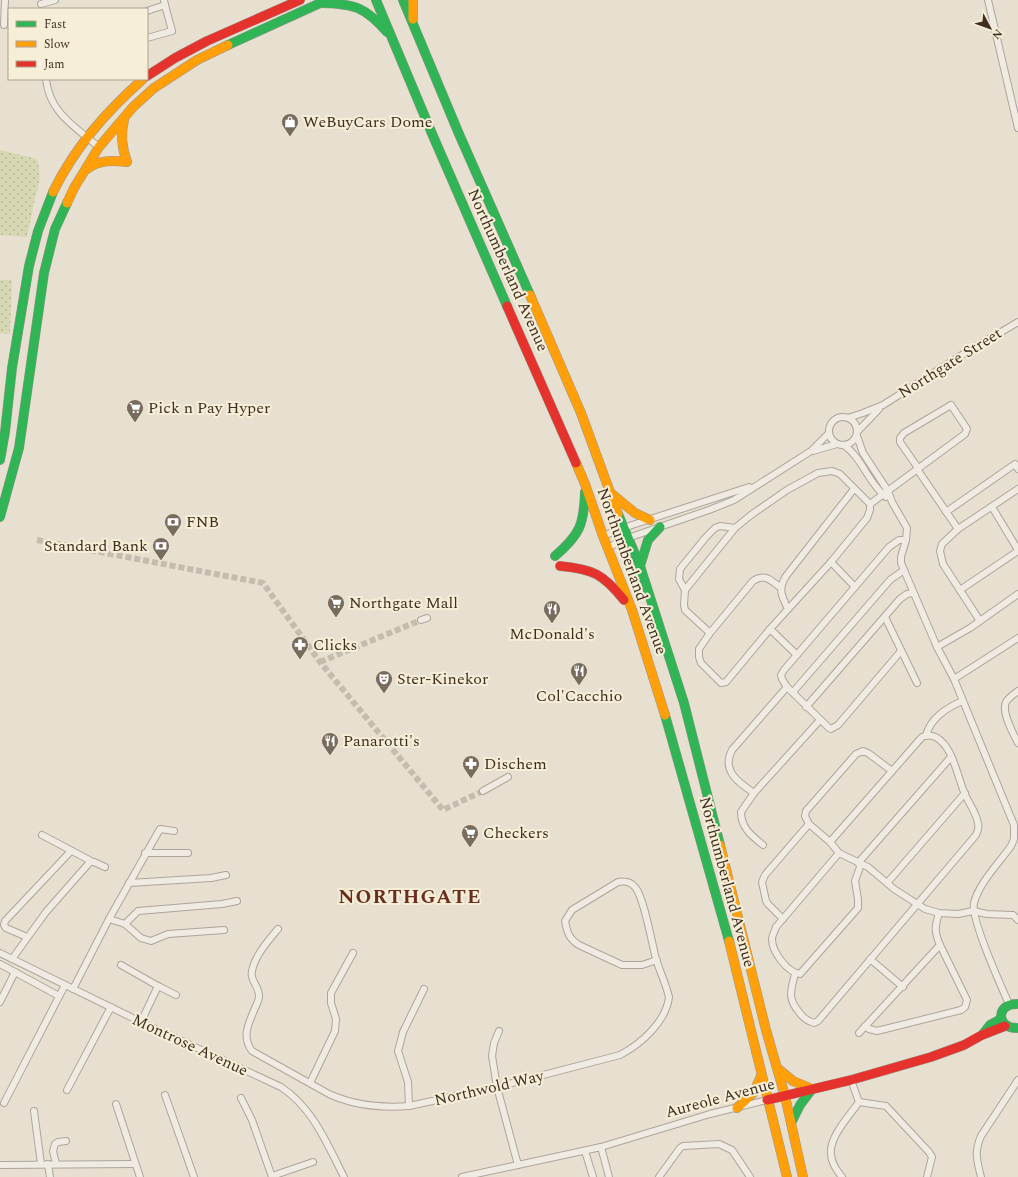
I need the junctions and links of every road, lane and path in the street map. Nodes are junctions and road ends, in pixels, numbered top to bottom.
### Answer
1 (5, 0) edge
2 (55, 0) edge
3 (300, 0) edge
4 (376, 0) edge
5 (403, 0) edge
6 (414, 0) edge
7 (988, 0) edge
8 (324, 2) edge
9 (164, 3) edge
10 (41, 4) edge
11 (148, 11) edge
12 (413, 23) junction
13 (4, 25) dead end
14 (148, 38) edge
15 (392, 38) junction
16 (148, 75) edge
17 (46, 80) edge
18 (142, 80) edge
19 (125, 116) junction
20 (1018, 128) edge
21 (87, 137) junction
22 (99, 146) junction
23 (83, 173) junction
24 (1018, 322) edge
25 (883, 405) junction
26 (848, 418) junction
27 (829, 433) junction
28 (857, 433) junction
29 (840, 445) junction
30 (811, 451) junction
31 (0, 460) edge
32 (863, 460) junction
33 (917, 468) junction
34 (1018, 469) edge
35 (585, 484) junction
36 (756, 485) junction
37 (854, 489) junction
38 (1018, 489) edge
39 (610, 492) junction
40 (886, 493) junction
41 (870, 504) junction
42 (992, 507) junction
43 (946, 512) junction
44 (0, 517) edge
45 (650, 520) junction
46 (660, 526) junction
47 (623, 528) junction
48 (735, 528) junction
49 (958, 529) junction
50 (603, 536) junction
51 (627, 538) junction
52 (906, 540) junction
53 (607, 548) junction
54 (1018, 550) edge
55 (555, 556) dead end
56 (831, 562) junction
57 (560, 566) dead end
58 (640, 566) junction
59 (904, 570) junction
60 (780, 587) junction
61 (855, 587) junction
62 (685, 590) junction
63 (960, 590) junction
64 (913, 593) junction
65 (1018, 594) edge
66 (788, 608) junction
67 (632, 610) junction
68 (885, 617) junction
69 (980, 621) junction
70 (770, 629) junction
71 (710, 633) junction
72 (1018, 638) edge
73 (937, 647) junction
74 (901, 651) junction
75 (797, 655) junction
76 (954, 680) junction
77 (917, 683) dead end
78 (787, 687) junction
79 (1018, 691) edge
80 (793, 692) junction
81 (962, 701) junction
82 (806, 707) junction
83 (820, 720) junction
84 (926, 736) junction
85 (1016, 736) edge
86 (1018, 743) edge
87 (951, 757) junction
88 (892, 771) junction
89 (508, 778) dead end
90 (483, 791) tunnel mouth
91 (754, 793) junction
92 (965, 793) junction
93 (809, 824) junction
94 (1016, 824) edge
95 (174, 831) dead end
96 (42, 835) dead end
97 (830, 842) junction
98 (763, 845) dead end
99 (71, 850) junction
100 (145, 853) junction
101 (188, 853) dead end
102 (839, 853) junction
103 (91, 861) junction
104 (860, 863) junction
105 (105, 867) dead end
106 (226, 875) dead end
107 (129, 883) junction
108 (886, 883) junction
109 (237, 901) dead end
110 (916, 904) junction
111 (973, 910) junction
112 (940, 913) junction
113 (109, 919) junction
114 (783, 919) junction
115 (1018, 920) edge
116 (125, 924) junction
117 (278, 928) dead end
118 (224, 930) dead end
119 (27, 937) junction
120 (940, 944) junction
121 (0, 953) edge
122 (353, 953) dead end
123 (12, 959) junction
124 (870, 959) junction
125 (657, 960) junction
126 (0, 964) edge
127 (121, 965) dead end
128 (15, 972) junction
129 (795, 974) junction
130 (64, 985) junction
131 (158, 986) junction
132 (903, 987) junction
133 (74, 989) junction
134 (424, 989) dead end
135 (176, 995) dead end
136 (59, 996) junction
137 (0, 1002) edge
138 (1013, 1004) edge
139 (110, 1007) junction
140 (141, 1022) junction
141 (1003, 1022) junction
142 (866, 1026) junction
143 (1017, 1030) edge
144 (499, 1031) dead end
145 (859, 1033) dead end
146 (776, 1067) junction
147 (761, 1076) junction
148 (851, 1080) junction
149 (1018, 1080) edge
150 (310, 1084) junction
151 (497, 1087) junction
152 (812, 1089) junction
153 (67, 1090) dead end
154 (165, 1095) dead end
155 (784, 1096) junction
156 (241, 1098) dead end
157 (768, 1100) junction
158 (859, 1102) junction
159 (4, 1103) dead end
160 (116, 1104) dead end
161 (409, 1106) junction
162 (737, 1108) junction
163 (34, 1111) dead end
164 (791, 1123) junction
165 (66, 1140) dead end
166 (601, 1148) junction
167 (585, 1151) junction
168 (313, 1162) dead end
169 (45, 1164) junction
170 (56, 1164) junction
171 (135, 1164) junction
172 (518, 1164) junction
173 (0, 1165) edge
174 (487, 1174) edge
175 (272, 1176) edge
176 (50, 1177) edge
177 (140, 1177) edge
178 (194, 1177) edge
179 (344, 1177) edge
180 (462, 1177) edge
181 (592, 1177) edge
182 (609, 1177) edge
183 (659, 1177) edge
184 (750, 1177) edge
185 (787, 1177) edge
186 (803, 1177) edge
187 (842, 1177) edge
188 (927, 1177) edge
189 (981, 1177) edge

1 - 13 street
2 - 10 street
3 - 16 main road
4 - 15 main road, Northumberland Avenue
5 - 12 main road, Northumberland Avenue
6 - 12 main road
7 - 20 street
8 - 15 main road
8 - 19 main road
9 - 11 street
9 - 14 street
12 - 39 main road, Northumberland Avenue
15 - 35 main road, Northumberland Avenue
17 - 21 street
18 - 21 main road
19 - 22 main road
19 - 23 main road
21 - 22 street
21 - 31 main road
22 - 23 main road
23 - 44 main road
24 - 25 street, Northgate Street
25 - 26 street, Northgate Street
25 - 28 street, Northgate Street
26 - 27 street
26 - 28 street
27 - 29 street
27 - 30 street
28 - 29 street
28 - 32 street
29 - 30 street
29 - 32 street
30 - 36 street
32 - 40 street
33 - 33 street
33 - 40 street
33 - 43 street
34 - 43 street
35 - 50 main road, Northumberland Avenue
35 - 55 main road
36 - 45 street
36 - 46 street
37 - 41 street
37 - 48 street
37 - 60 street
38 - 42 street
39 - 45 main road
39 - 47 main road, Northumberland Avenue
40 - 41 street
40 - 52 street
41 - 56 street
42 - 49 street
42 - 54 street
43 - 49 street
45 - 47 street
46 - 51 street
46 - 58 main road
47 - 50 street
47 - 51 main road, Northumberland Avenue
48 - 62 street
48 - 62 street
49 - 63 street
50 - 53 main road, Northumberland Avenue
51 - 53 street
51 - 58 main road, Northumberland Avenue
52 - 59 street
52 - 61 street
53 - 67 main road, Northumberland Avenue
54 - 63 street
56 - 61 street
56 - 66 street
57 - 67 main road
58 - 146 main road, Northumberland Avenue
59 - 64 street
59 - 80 street
60 - 66 street
60 - 71 street
61 - 75 street
62 - 71 street
63 - 69 street
64 - 68 street
64 - 73 street
65 - 69 street
66 - 70 street
67 - 147 main road, Northumberland Avenue
68 - 74 street
68 - 82 street
69 - 73 street
70 - 71 street
70 - 75 street
72 - 76 street
73 - 76 street
74 - 77 street
74 - 83 street
75 - 78 street
76 - 81 street
78 - 80 street
78 - 91 street
79 - 85 street
80 - 82 street
81 - 84 street
81 - 94 street
82 - 83 street
83 - 91 street
84 - 87 street
84 - 88 street
85 - 86 street
87 - 92 street
87 - 104 street
88 - 93 street
88 - 97 street
89 - 90 street
91 - 98 street
92 - 108 street
92 - 110 street
93 - 97 street
93 - 114 street
94 - 111 street
95 - 100 street
96 - 99 street
97 - 102 street
99 - 103 street
99 - 119 street
100 - 101 street
100 - 107 street
102 - 104 street
102 - 114 street
103 - 105 street
103 - 119 street
104 - 108 street
104 - 129 street
106 - 107 street
107 - 113 street
108 - 110 street
109 - 116 street
110 - 112 street
110 - 124 street
111 - 112 street
111 - 115 street
111 - 138 street
112 - 120 street
113 - 116 street
113 - 133 street
114 - 129 street
116 - 118 street
117 - 150 street, Northwold Way
119 - 123 street
120 - 132 street
120 - 142 street
121 - 123 street, Montrose Avenue
122 - 150 street
123 - 130 street, Montrose Avenue
124 - 129 street
124 - 132 street
125 - 125 street, Northwold Way
125 - 151 street, Northwold Way
126 - 128 street
127 - 131 street
128 - 136 street
128 - 137 street
130 - 133 street, Montrose Avenue
130 - 136 street
131 - 135 street
131 - 140 street
132 - 142 street
133 - 139 street, Montrose Avenue
134 - 161 street
136 - 159 street
138 - 141 main road
139 - 140 street, Montrose Avenue
139 - 153 street
140 - 179 street, Montrose Avenue
141 - 143 main road
141 - 148 main road, Aureole Avenue
142 - 145 street
144 - 151 street
146 - 152 main road
146 - 155 main road, Northumberland Avenue
147 - 157 main road, Northumberland Avenue
147 - 162 main road
148 - 152 main road, Aureole Avenue
148 - 158 street
149 - 189 street
150 - 161 street, Northwold Way
151 - 161 street, Northwold Way
151 - 172 street
152 - 155 main road, Aureole Avenue
152 - 164 main road
154 - 178 street
155 - 157 main road, Aureole Avenue
155 - 164 main road, Northumberland Avenue
156 - 175 street
157 - 162 street, Aureole Avenue
157 - 185 main road, Northumberland Avenue
158 - 187 street
158 - 188 street
160 - 171 street
162 - 166 street, Aureole Avenue
163 - 169 street
164 - 186 main road, Northumberland Avenue
165 - 170 street
166 - 167 street, Aureole Avenue
166 - 182 street
167 - 172 street, Aureole Avenue
167 - 181 street
168 - 175 street
169 - 170 street
169 - 173 street
169 - 176 street
170 - 171 street
171 - 177 street
172 - 174 street, Aureole Avenue
174 - 180 street, Aureole Avenue
183 - 184 street

